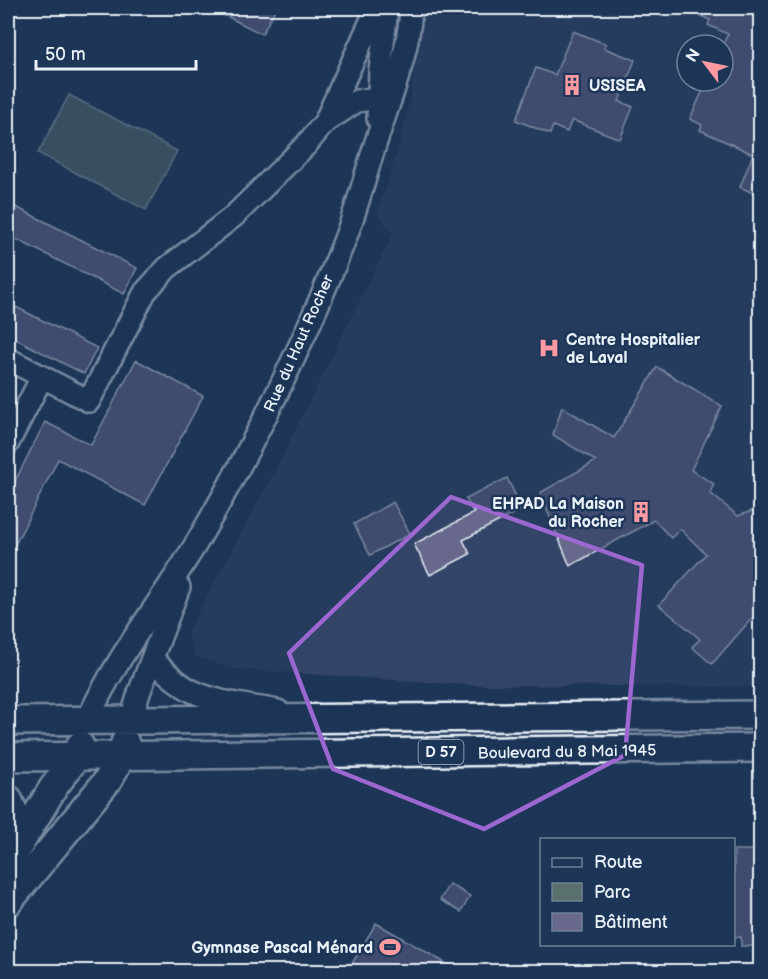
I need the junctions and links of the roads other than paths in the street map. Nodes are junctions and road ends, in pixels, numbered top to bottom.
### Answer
1 (377, 8) edge
2 (387, 8) edge
3 (411, 8) edge
4 (350, 66) junction
5 (380, 70) junction
6 (398, 82) junction
7 (378, 98) junction
8 (325, 122) junction
9 (377, 138) junction
10 (8, 359) edge
11 (42, 377) junction
12 (8, 443) edge
13 (198, 539) junction
14 (152, 659) junction
15 (760, 715) edge
16 (314, 719) junction
17 (350, 719) junction
18 (8, 721) edge
19 (83, 737) junction
20 (8, 739) edge
21 (129, 742) junction
22 (760, 748) edge
23 (8, 757) edge
24 (8, 799) edge
25 (68, 829) junction
26 (14, 853) edge
27 (8, 902) edge

1 - 4 street
2 - 5 street, Rue du Haut Rocher
3 - 6 street, Rue du Haut Rocher
4 - 5 street
4 - 8 street
5 - 6 street
5 - 7 street, Rue du Haut Rocher
6 - 7 street
6 - 9 street, Rue du Haut Rocher
7 - 8 street
7 - 9 street, Rue du Haut Rocher
8 - 11 street
9 - 13 street, Rue du Haut Rocher
10 - 11 street
11 - 12 street
13 - 14 street, Rue du Haut Rocher
13 - 19 street, Rue du Haut Rocher
14 - 16 street
14 - 21 street, Rue du Haut Rocher
15 - 17 main road, Boulevard du 8 Mai 1945 / D 57
16 - 17 main road, Boulevard du 8 Mai 1945 / D 57
16 - 21 main road, Boulevard du 8 Mai 1945 / D 57
17 - 21 main road
18 - 19 main road, Boulevard du 8 Mai 1945 / D 57
19 - 20 main road
19 - 21 main road, Boulevard du 8 Mai 1945 / D 57
19 - 21 main road, Boulevard du 8 Mai 1945 / D 57
19 - 23 main road, Boulevard du 8 Mai 1945 / D 57
19 - 25 main road
19 - 26 main road
21 - 22 main road, Boulevard du 8 Mai 1945 / D 57
21 - 25 main road
24 - 26 main road
25 - 27 main road

